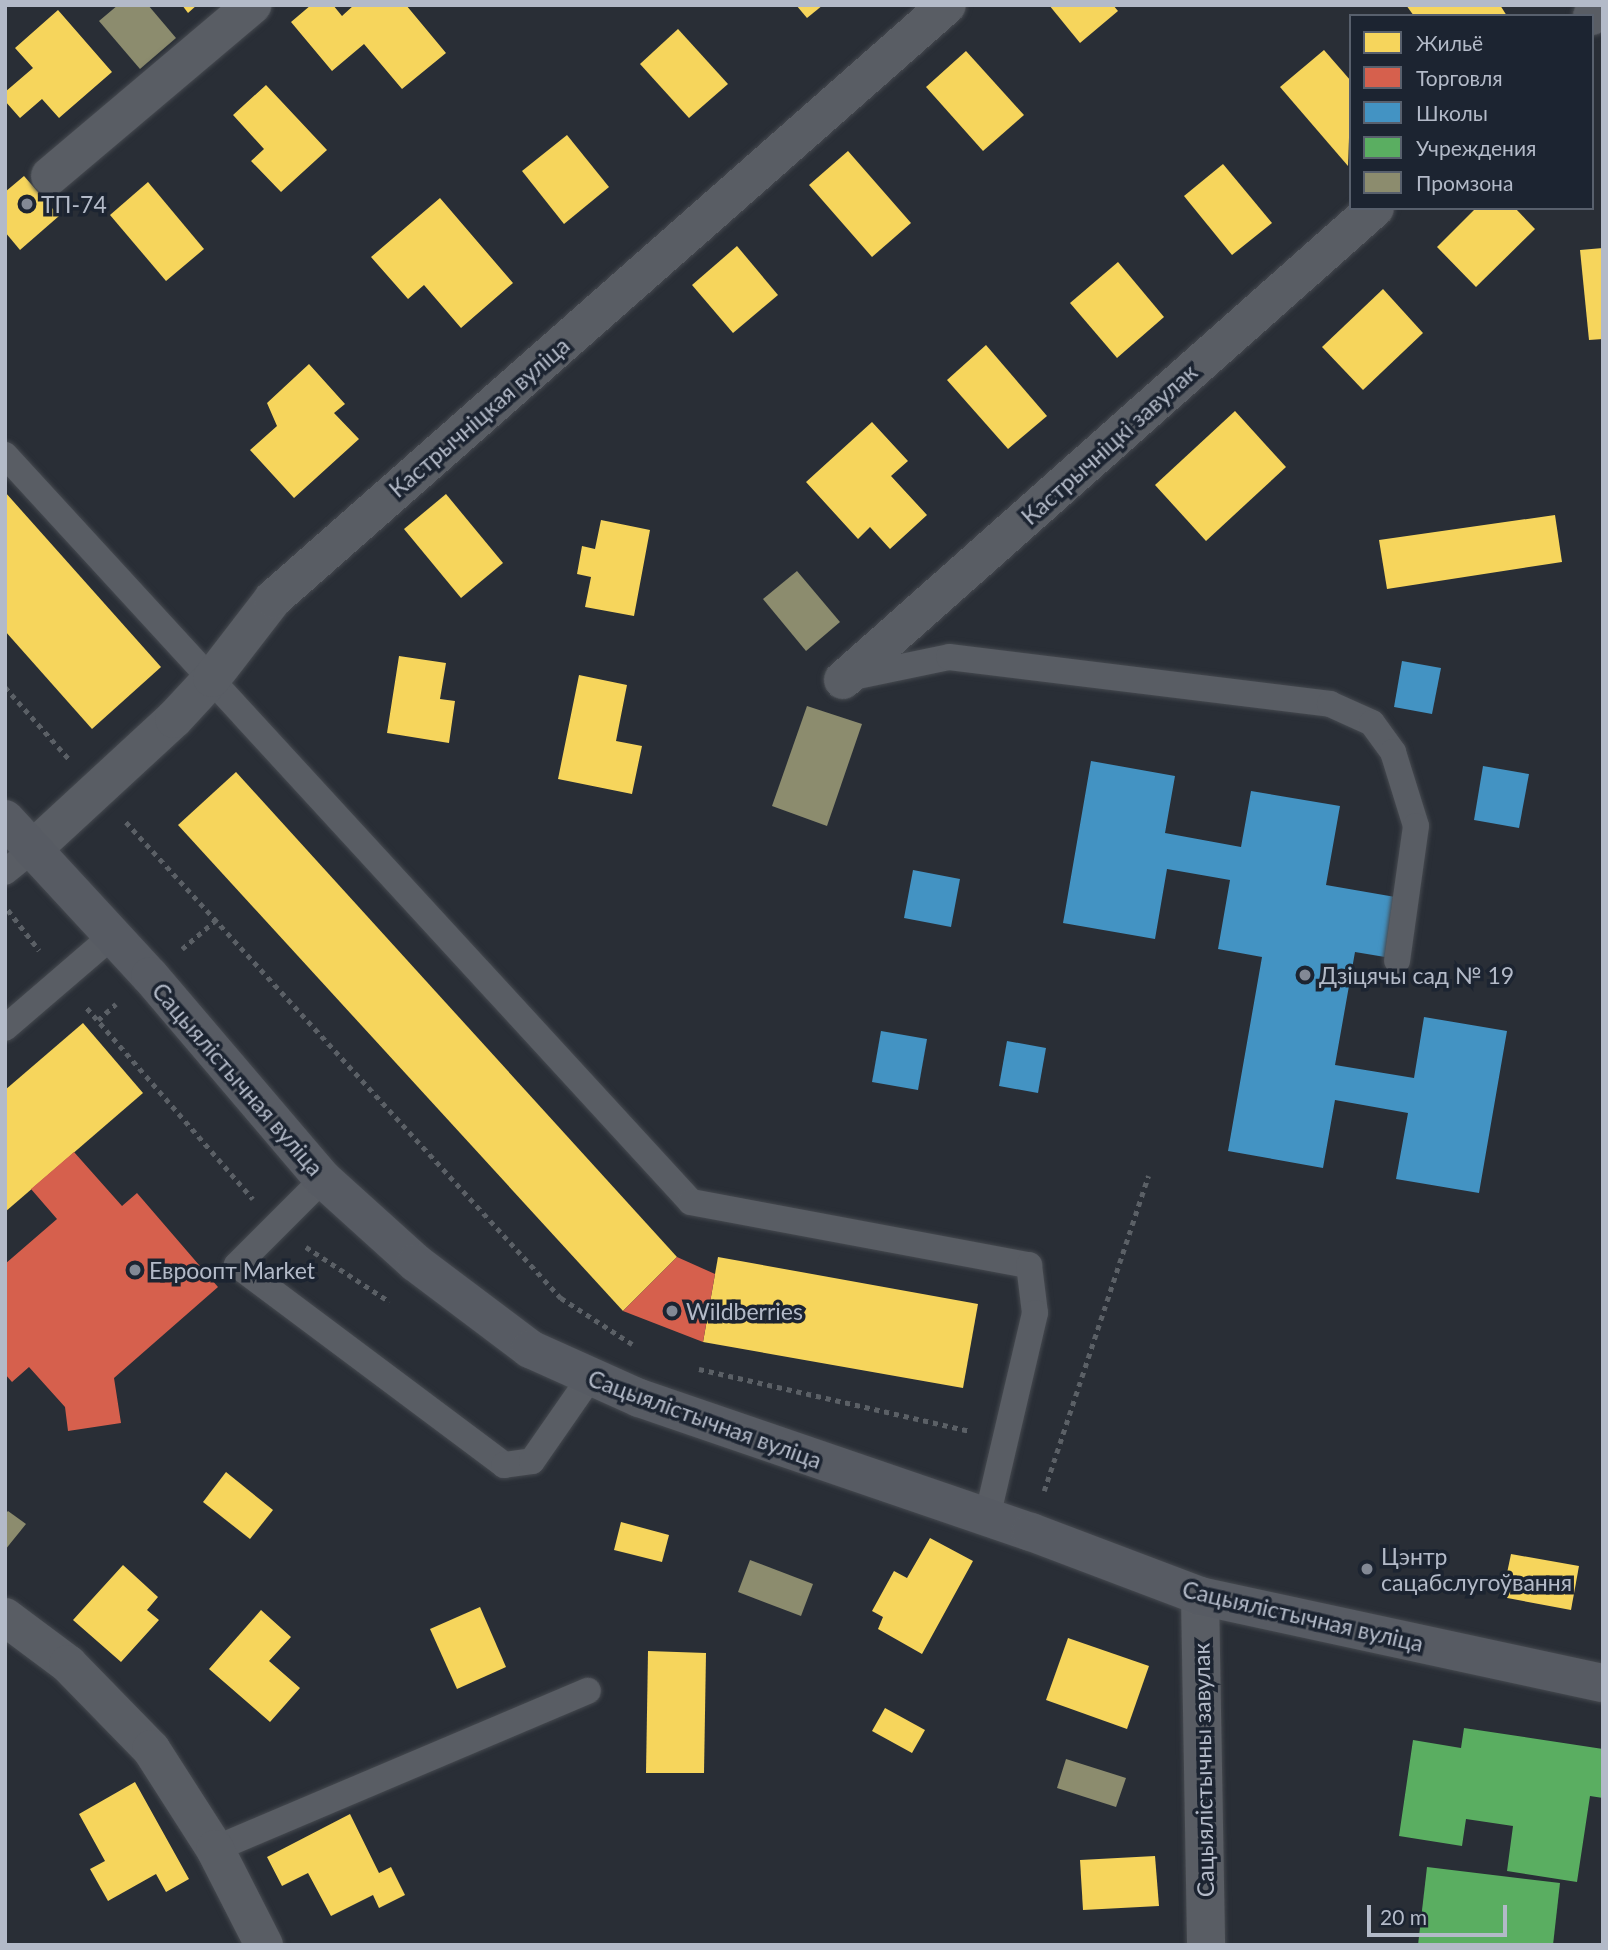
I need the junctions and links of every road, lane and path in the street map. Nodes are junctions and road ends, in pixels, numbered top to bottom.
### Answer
1 (253, 5) edge
2 (947, 5) edge
3 (50, 176) dead end
4 (1373, 210) edge
5 (5, 455) edge
6 (212, 678) junction
7 (843, 680) joint
8 (5, 687) edge
9 (97, 790) junction
10 (5, 819) edge
11 (19, 861) edge
12 (111, 936) junction
13 (1397, 961) dead end
14 (5, 1028) edge
15 (1148, 1176) dead end
16 (323, 1179) junction
17 (635, 1346) dead end
18 (696, 1368) dead end
19 (589, 1379) junction
20 (1008, 1440) junction
21 (987, 1518) junction
22 (1031, 1532) junction
23 (1200, 1596) junction
24 (5, 1617) edge
25 (1603, 1683) edge
26 (589, 1691) dead end
27 (215, 1849) junction
28 (264, 1945) edge
29 (1206, 1945) edge

1 - 3 street
2 - 6 street, Кастрычніцкая вуліца
4 - 7 street, Кастрычніцкі завулак
5 - 6 lane
6 - 9 street, Кастрычніцкая вуліца
6 - 20 lane
7 - 13 lane
8 - 9 path
9 - 11 street, Кастрычніцкая вуліца
9 - 17 path
10 - 11 main road, Сацыялістычная вуліца
11 - 12 main road, Сацыялістычная вуліца
12 - 14 lane
12 - 16 main road, Сацыялістычная вуліца
15 - 22 path
16 - 19 main road, Сацыялістычная вуліца
16 - 19 lane
18 - 20 path
19 - 21 main road, Сацыялістычная вуліца
20 - 21 lane
21 - 22 main road, Сацыялістычная вуліца
22 - 23 main road, Сацыялістычная вуліца
23 - 25 main road, Сацыялістычная вуліца
23 - 29 street, Сацыялістычны завулак
24 - 27 street
26 - 27 lane
27 - 28 street

